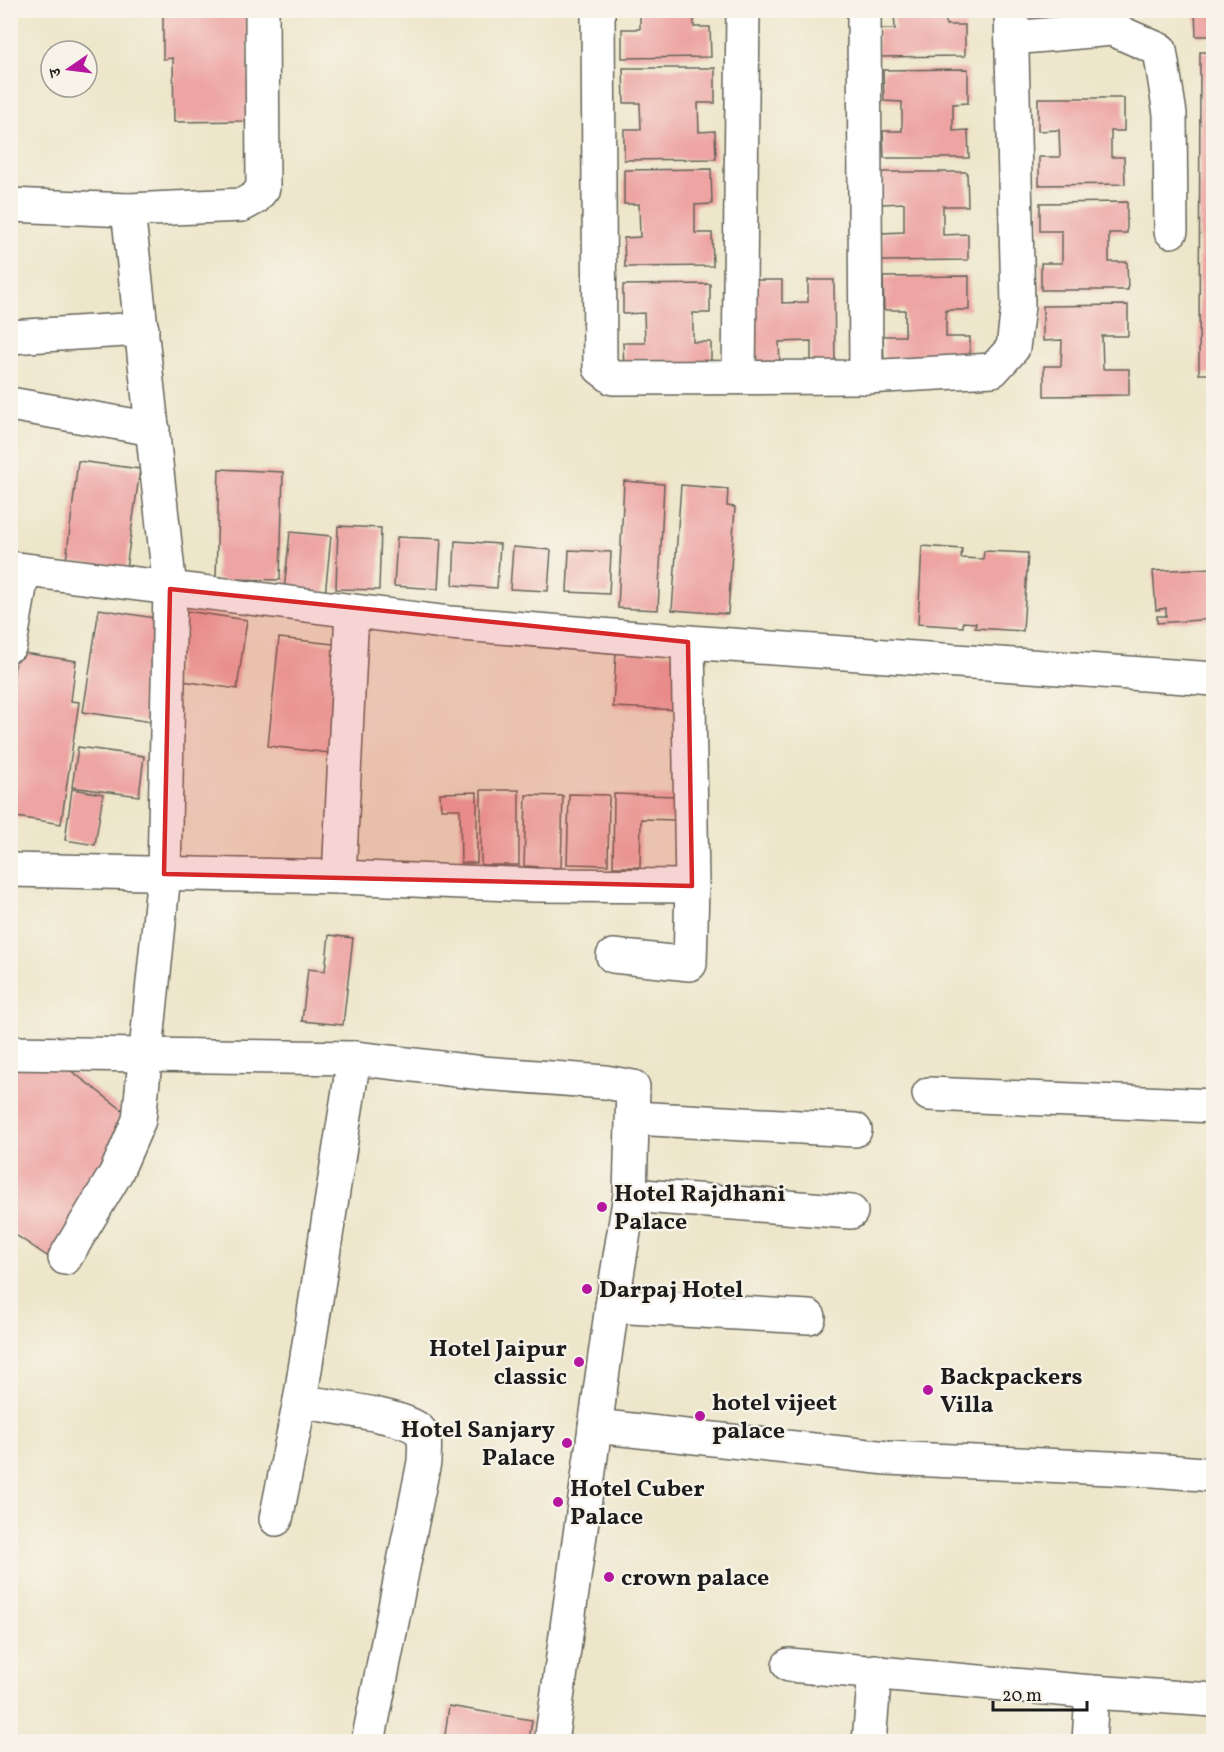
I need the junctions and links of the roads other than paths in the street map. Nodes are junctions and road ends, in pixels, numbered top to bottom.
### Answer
1 (262, 10) edge
2 (598, 10) edge
3 (743, 10) edge
4 (864, 10) edge
5 (1012, 24) edge
6 (10, 205) edge
7 (128, 210) junction
8 (1171, 231) dead end
9 (142, 329) junction
10 (10, 337) edge
11 (739, 377) junction
12 (866, 377) junction
13 (10, 404) edge
14 (153, 429) junction
15 (17, 569) edge
16 (170, 590) junction
17 (352, 611) junction
18 (688, 642) junction
19 (10, 645) edge
20 (1214, 679) edge
21 (10, 870) edge
22 (164, 874) junction
23 (339, 877) junction
24 (692, 886) junction
25 (613, 956) dead end
26 (10, 1053) edge
27 (146, 1056) junction
28 (354, 1058) junction
29 (929, 1094) dead end
30 (1214, 1106) edge
31 (633, 1118) junction
32 (855, 1130) dead end
33 (630, 1196) junction
34 (850, 1212) dead end
35 (65, 1258) dead end
36 (612, 1306) junction
37 (809, 1317) dead end
38 (300, 1401) junction
39 (595, 1426) junction
40 (1214, 1475) edge
41 (276, 1519) dead end
42 (789, 1665) dead end
43 (875, 1671) junction
44 (1092, 1692) junction
45 (1214, 1700) edge
46 (368, 1742) edge
47 (551, 1742) edge
48 (869, 1742) edge
49 (1089, 1742) edge

1 - 7 street
2 - 11 street
3 - 11 street
4 - 12 street
5 - 8 street
5 - 12 street
6 - 7 street
7 - 9 street
9 - 10 street
9 - 14 street
11 - 12 street
13 - 14 street
14 - 16 street
15 - 16 street
15 - 19 street
16 - 17 street
16 - 22 street
17 - 18 street
17 - 23 street
18 - 20 street
18 - 24 street
21 - 22 street
22 - 23 street
22 - 27 street
23 - 24 street
24 - 25 street
26 - 27 street
27 - 28 street
27 - 35 street
28 - 31 street
28 - 38 street
29 - 30 street
31 - 32 street
31 - 33 street
33 - 34 street
33 - 36 street
36 - 37 street
36 - 39 street
38 - 41 street
38 - 46 street
39 - 40 street
39 - 47 street
42 - 43 street
43 - 44 street
43 - 48 street
44 - 45 street
44 - 49 street

